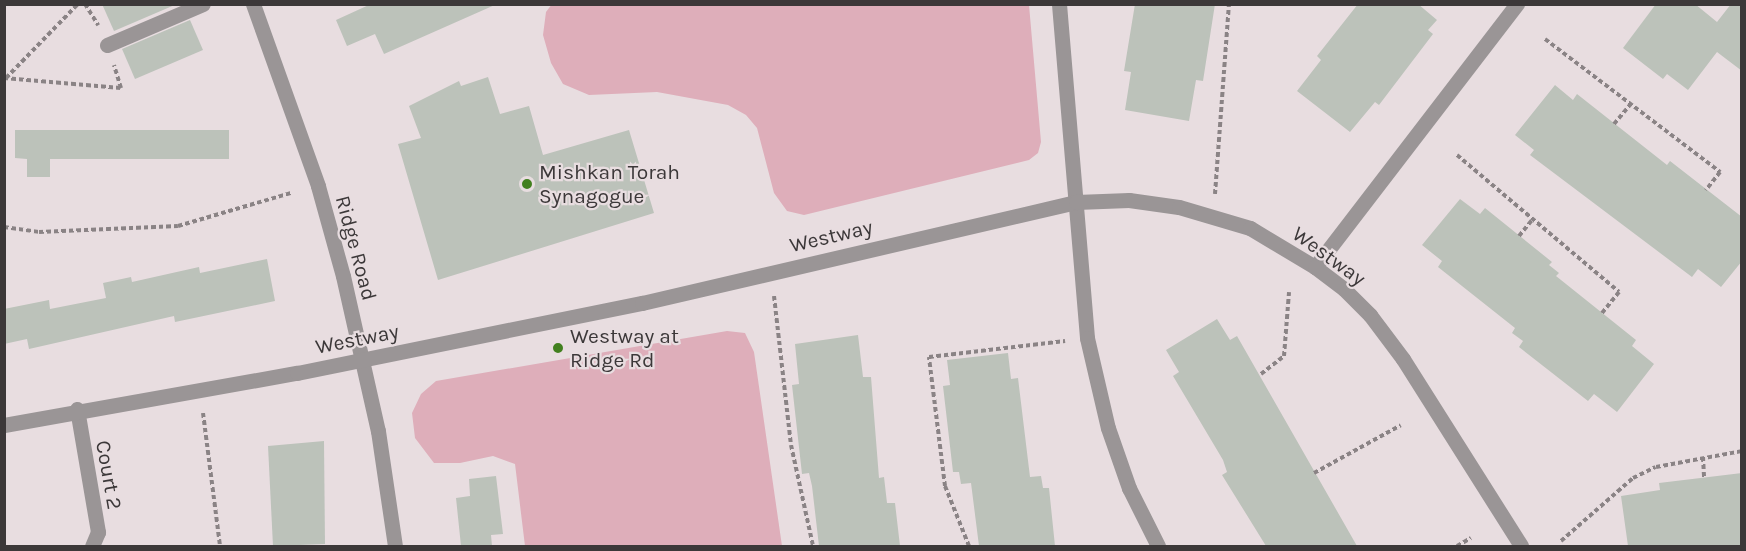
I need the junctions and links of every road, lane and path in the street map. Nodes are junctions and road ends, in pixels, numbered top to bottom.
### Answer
1 (78, 4) edge
2 (85, 4) edge
3 (203, 4) edge
4 (253, 4) edge
5 (1059, 4) edge
6 (1229, 4) edge
7 (1517, 4) edge
8 (1545, 39) dead end
9 (107, 45) junction
10 (5, 78) edge
11 (1631, 104) junction
12 (1614, 124) dead end
13 (1457, 154) dead end
14 (1706, 190) dead end
15 (291, 193) dead end
16 (1076, 202) junction
17 (1214, 215) junction
18 (1533, 219) junction
19 (4, 227) edge
20 (1519, 236) dead end
21 (1315, 267) junction
22 (771, 272) junction
23 (1289, 292) dead end
24 (1602, 313) dead end
25 (1087, 338) junction
26 (362, 360) junction
27 (1261, 374) dead end
28 (199, 389) junction
29 (77, 409) junction
30 (4, 425) edge
31 (1401, 425) dead end
32 (1742, 451) edge
33 (1703, 457) junction
34 (1314, 474) dead end
35 (1704, 478) dead end
36 (1471, 538) dead end
37 (1561, 541) dead end
38 (92, 546) edge
39 (220, 546) edge
40 (395, 546) edge
41 (813, 546) edge
42 (969, 546) edge
43 (1158, 546) edge
44 (1457, 546) edge
45 (1521, 546) edge

1 - 10 path
2 - 9 path
3 - 9 street
4 - 26 street, Ridge Road
5 - 16 street
6 - 17 path
7 - 21 street
8 - 11 path
9 - 10 path
11 - 12 path
11 - 14 path
13 - 18 path
15 - 19 path
16 - 17 street, Westway
16 - 22 street, Westway
16 - 25 street
17 - 21 street, Westway
18 - 20 path
18 - 24 path
21 - 45 street, Westway
22 - 26 street, Westway
22 - 41 path
23 - 27 path
25 - 42 path
25 - 43 street
26 - 28 street, Westway
26 - 40 street, Ridge Road
28 - 29 street, Westway
28 - 39 path
29 - 30 street, Westway
29 - 38 street, Court 2
31 - 34 path
32 - 33 path
33 - 35 path
33 - 37 path
36 - 44 path

